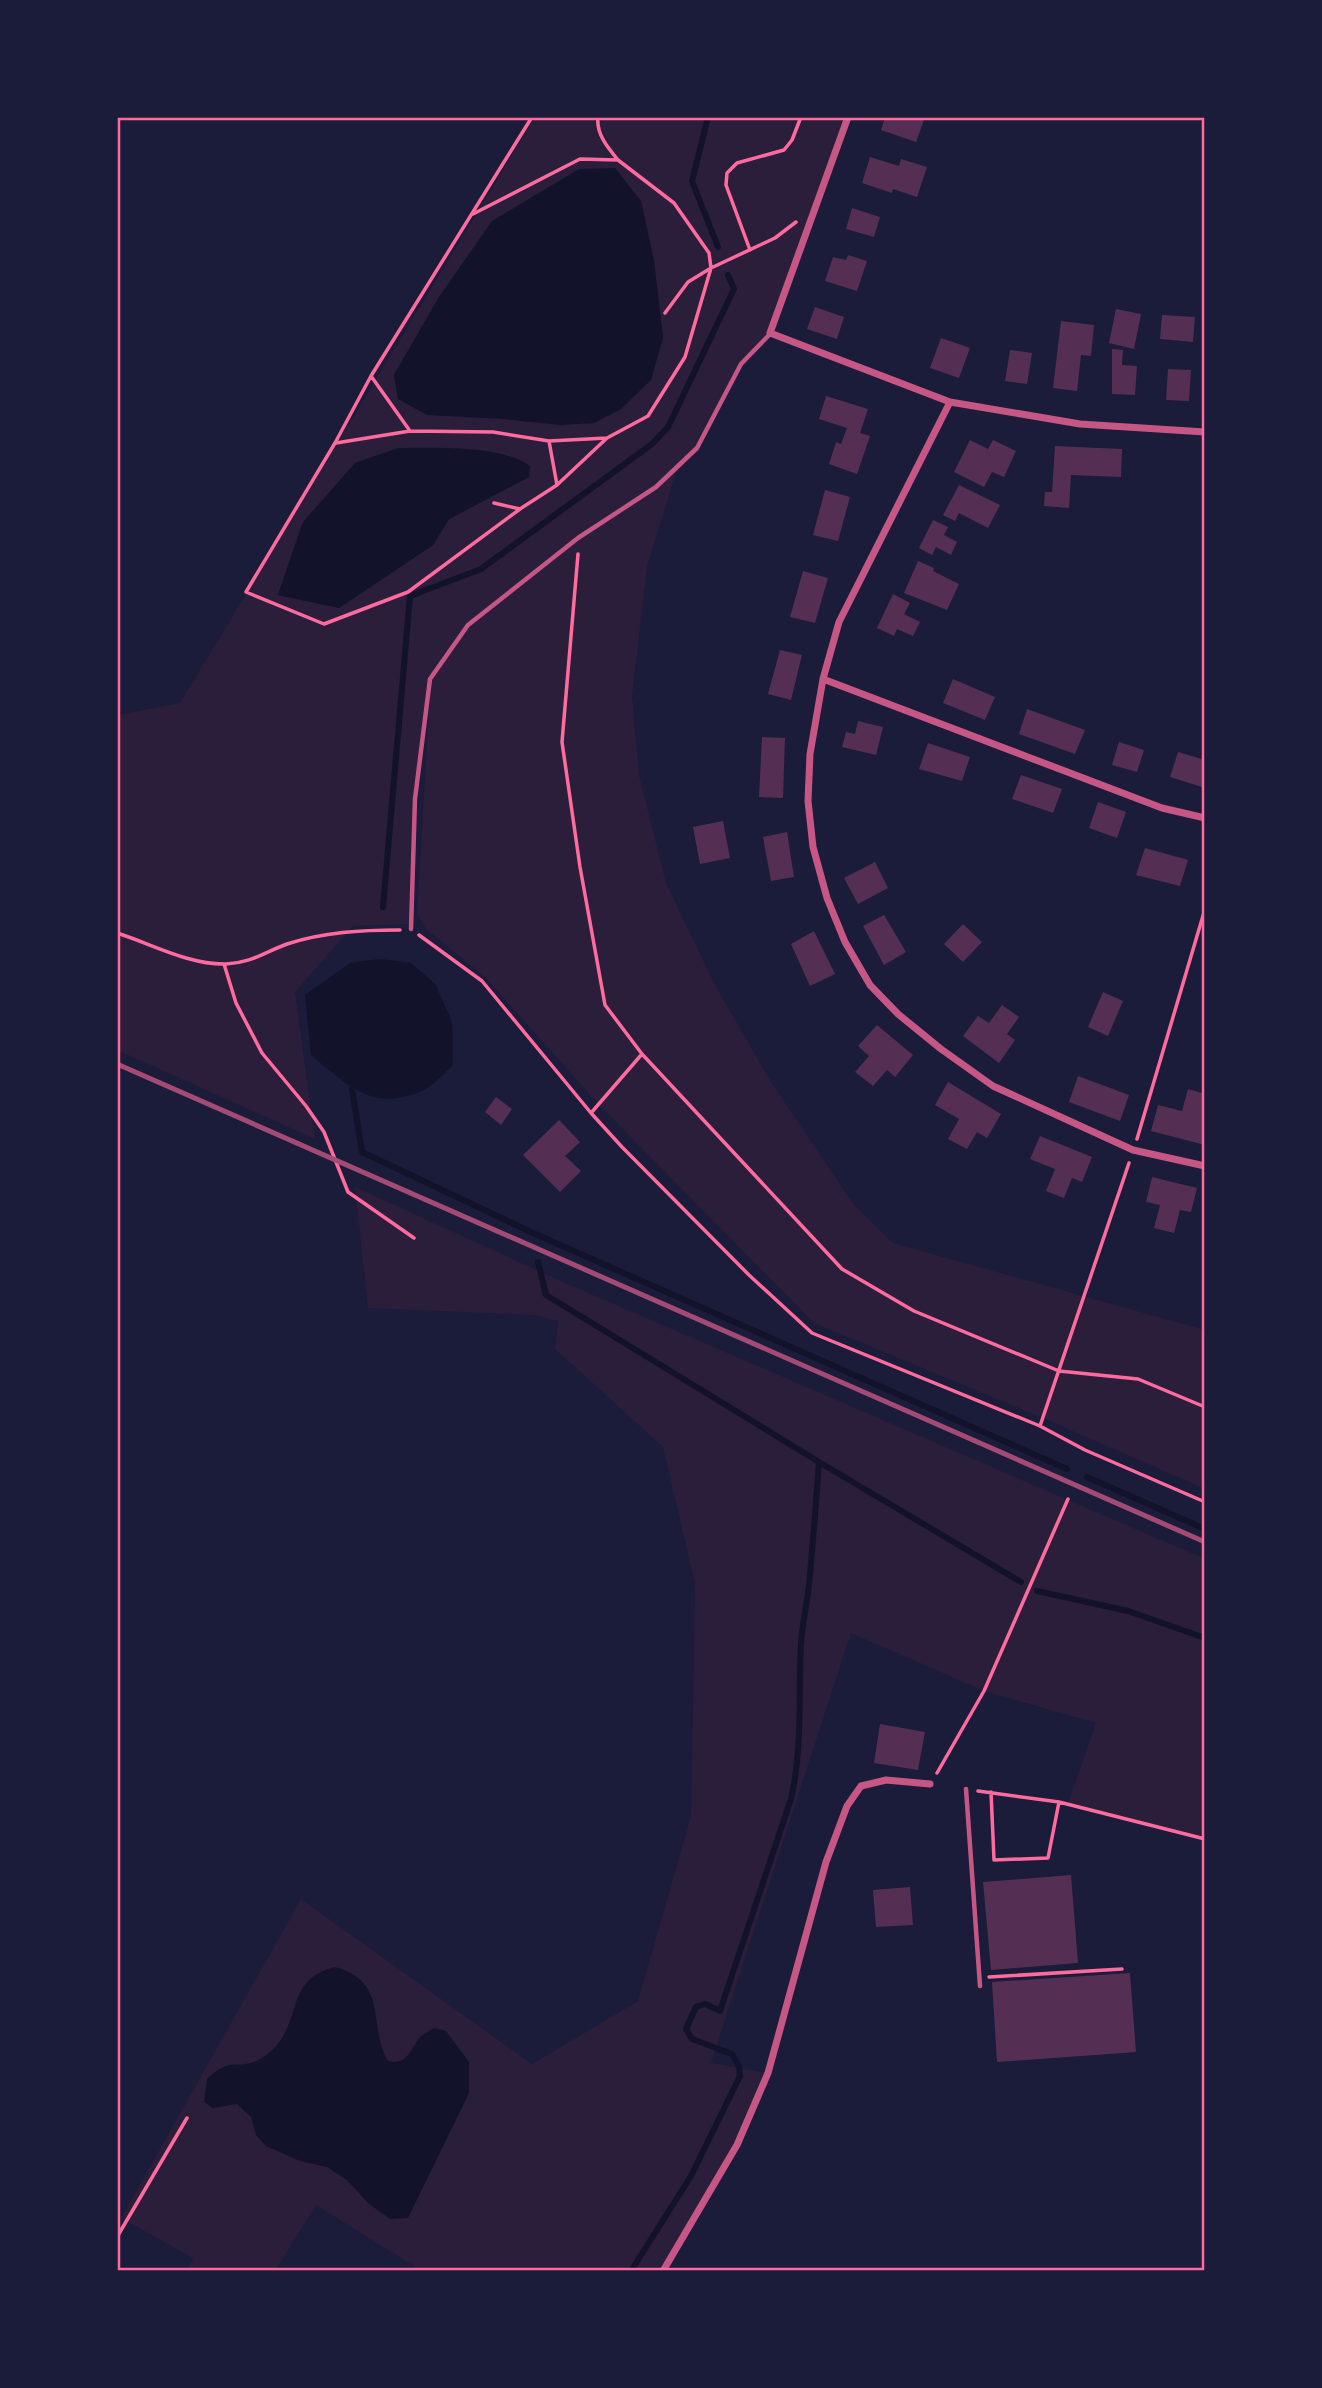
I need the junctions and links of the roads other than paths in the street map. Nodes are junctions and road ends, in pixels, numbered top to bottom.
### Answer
1 (848, 117) edge
2 (770, 333) junction
3 (950, 402) junction
4 (1205, 432) edge
5 (823, 679) junction
6 (1205, 818) edge
7 (411, 929) road end
8 (1205, 1166) edge
9 (930, 1784) road end
10 (966, 1789) road end
11 (980, 1986) dead end
12 (663, 2271) edge

1 - 2 street
2 - 3 street
2 - 7 lane
3 - 4 street
3 - 5 street
5 - 6 street
5 - 8 street
9 - 12 street
10 - 11 lane

